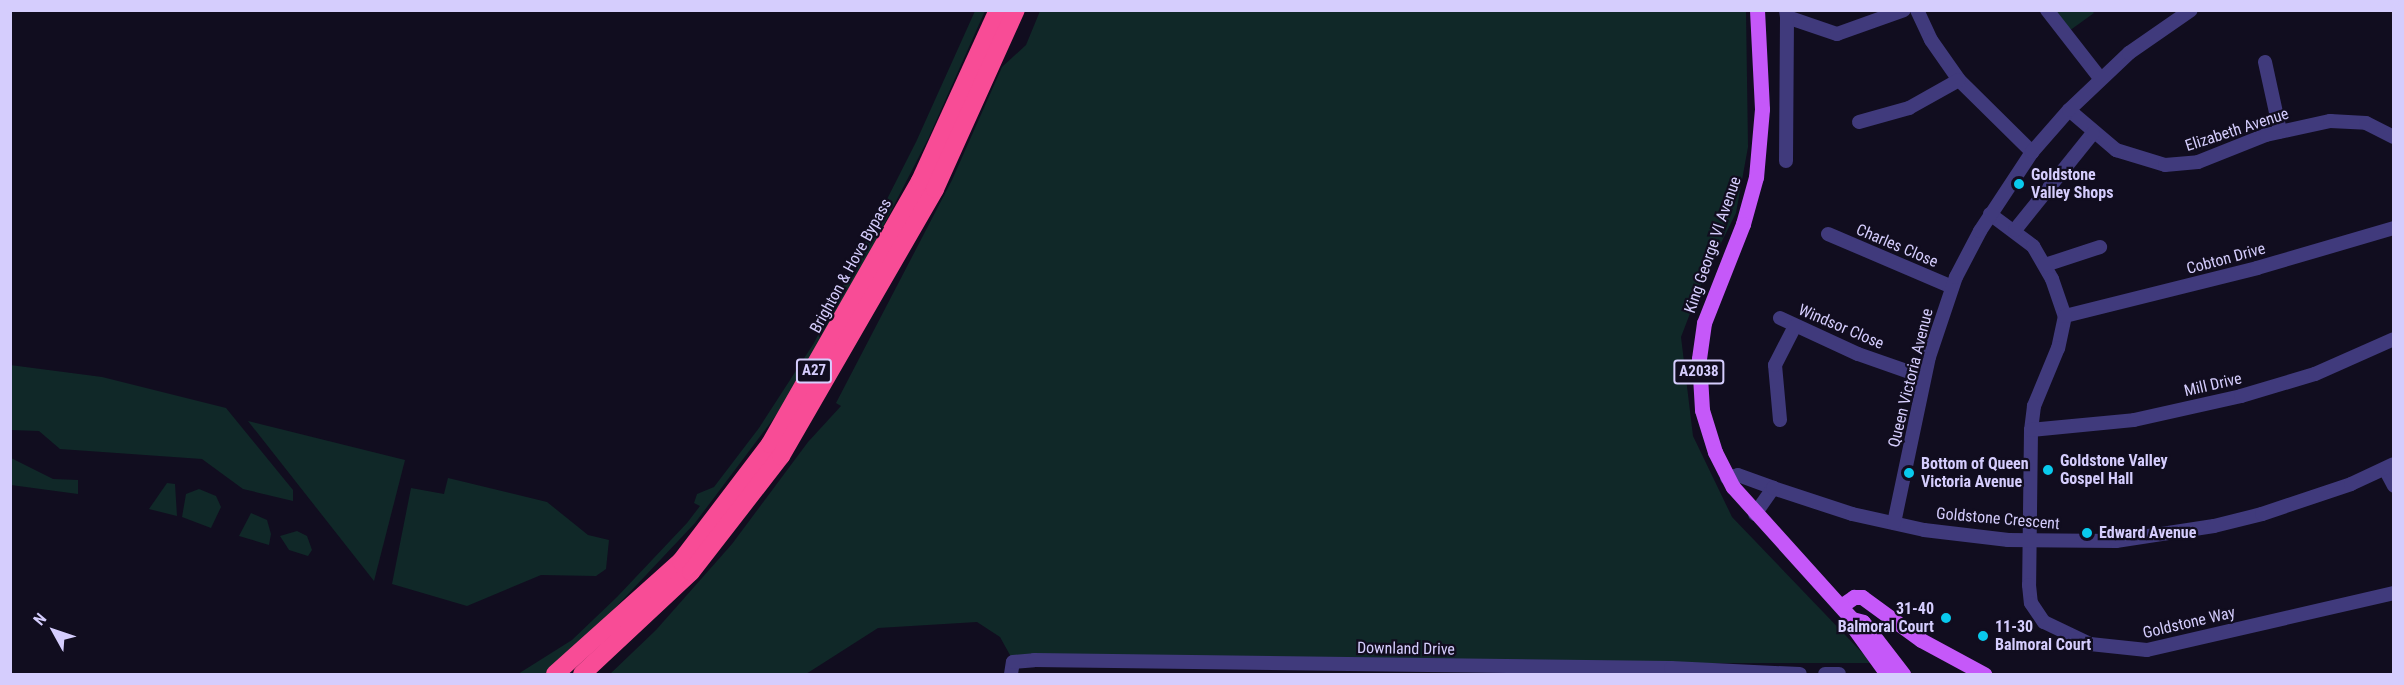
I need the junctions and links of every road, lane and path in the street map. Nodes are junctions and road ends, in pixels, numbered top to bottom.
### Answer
1 (998, 10) edge
2 (1016, 10) edge
3 (1756, 10) edge
4 (1904, 10) edge
5 (1917, 10) edge
6 (2047, 10) edge
7 (2191, 10) edge
8 (1787, 14) edge
9 (2265, 62) dead end
10 (2100, 78) junction
11 (1959, 80) junction
12 (2069, 110) junction
13 (1859, 122) dead end
14 (2280, 131) junction
15 (2093, 133) junction
16 (2394, 137) edge
17 (2032, 152) junction
18 (1786, 161) dead end
19 (1990, 214) junction
20 (2394, 228) edge
21 (2014, 230) junction
22 (1828, 234) dead end
23 (2100, 247) dead end
24 (2045, 265) junction
25 (1953, 287) junction
26 (2065, 315) junction
27 (1780, 318) dead end
28 (1795, 326) junction
29 (2394, 339) edge
30 (1924, 377) junction
31 (1780, 420) dead end
32 (2031, 430) junction
33 (2389, 466) edge
34 (1727, 478) junction
35 (2394, 486) edge
36 (1773, 488) junction
37 (1755, 514) junction
38 (1894, 524) junction
39 (2030, 541) junction
40 (2394, 593) edge
41 (1841, 606) junction
42 (1852, 620) junction
43 (1012, 668) edge
44 (1304, 669) edge
45 (1671, 671) edge
46 (555, 675) edge
47 (582, 675) edge
48 (1800, 675) edge
49 (1825, 675) edge
50 (1839, 675) edge
51 (1887, 675) edge
52 (1903, 675) edge
53 (1984, 675) edge

1 - 46 highway, Brighton & Hove Bypass / A27
2 - 47 highway, Brighton & Hove Bypass / A27
3 - 34 main road, King George VI Avenue / A2038
4 - 8 street
5 - 11 street
6 - 10 street
7 - 10 street, Queen Victoria Avenue
8 - 18 street
9 - 14 street
10 - 12 street, Queen Victoria Avenue
11 - 13 street
11 - 17 street
12 - 15 street, Elizabeth Avenue
12 - 17 street, Queen Victoria Avenue
14 - 15 street, Elizabeth Avenue
14 - 16 street, Elizabeth Avenue
15 - 21 street
17 - 19 street, Queen Victoria Avenue
19 - 21 street
19 - 25 street, Queen Victoria Avenue
20 - 26 street, Cobton Drive
21 - 24 street
22 - 25 street, Charles Close
23 - 24 street
24 - 26 street
25 - 30 street, Queen Victoria Avenue
26 - 32 street
27 - 28 street, Windsor Close
28 - 30 street, Windsor Close
28 - 31 street
29 - 32 street, Mill Drive
30 - 38 street, Queen Victoria Avenue
32 - 39 street
33 - 35 street
33 - 39 street, Goldstone Crescent
34 - 36 street, Goldstone Crescent
34 - 37 main road, King George VI Avenue / A2038
36 - 37 street
36 - 38 street, Goldstone Crescent
37 - 41 main road, King George VI Avenue / A2038
38 - 39 street, Goldstone Crescent
39 - 40 street, Goldstone Way
41 - 42 main road, King George VI Avenue / A2038
41 - 53 main road
42 - 51 main road, King George VI Avenue / A2038
42 - 52 main road, King George VI Avenue / A2038
43 - 44 street, Downland Drive
44 - 45 street, Downland Drive
45 - 48 street, Downland Drive
49 - 50 street

